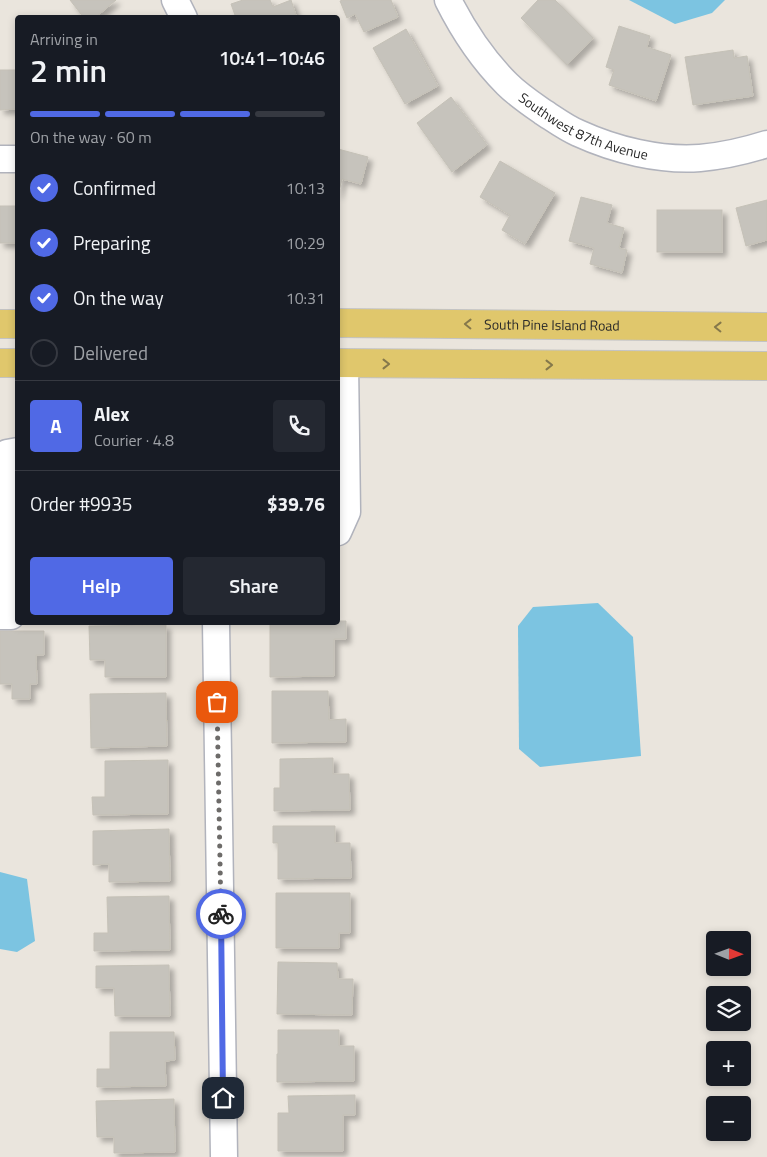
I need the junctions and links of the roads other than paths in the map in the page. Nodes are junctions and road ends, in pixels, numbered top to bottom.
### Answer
1 (176, 0) edge
2 (448, 0) edge
3 (183, 15) edge
4 (767, 144) edge
5 (0, 159) edge
6 (15, 159) edge
7 (340, 323) edge
8 (0, 324) edge
9 (15, 324) edge
10 (767, 327) edge
11 (0, 363) edge
12 (15, 363) edge
13 (341, 363) edge
14 (767, 366) edge
15 (8, 450) edge
16 (340, 528) edge
17 (0, 616) edge
18 (216, 625) edge
19 (224, 1157) edge

1 - 3 street
2 - 4 street, Southwest 87th Avenue
5 - 6 street
10 -> 7 main road, South Pine Island Road
8 - 9 main road
11 - 12 main road
13 -> 14 main road
13 - 16 street
15 - 17 street
18 - 19 street

